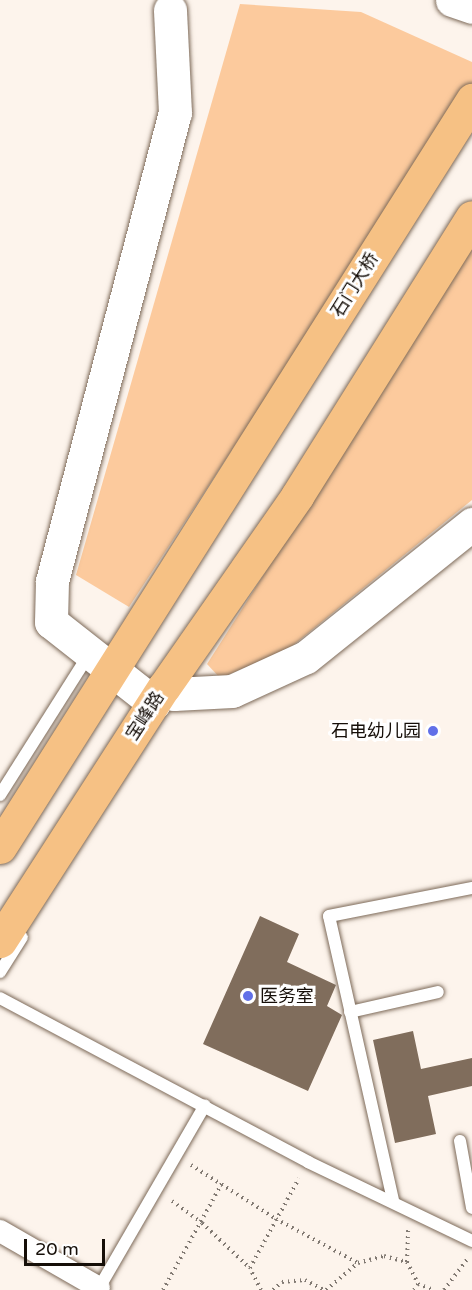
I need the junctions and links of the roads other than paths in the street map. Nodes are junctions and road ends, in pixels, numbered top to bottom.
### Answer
1 (452, 0) edge
2 (169, 3) edge
3 (472, 7) edge
4 (472, 100) edge
5 (472, 217) edge
6 (472, 524) edge
7 (102, 662) junction
8 (164, 695) junction
9 (0, 795) edge
10 (106, 803) dead end
11 (0, 847) edge
12 (472, 888) edge
13 (31, 922) dead end
14 (0, 941) edge
15 (0, 972) edge
16 (438, 992) dead end
17 (0, 998) edge
18 (350, 1012) junction
19 (205, 1105) junction
20 (460, 1141) dead end
21 (393, 1200) junction
22 (472, 1208) edge
23 (0, 1231) edge
24 (472, 1241) edge
25 (99, 1288) joint

1 - 3 street
2 - 7 street
4 - 7 main road, 石门大桥
5 - 8 main road, 宝峰路
6 - 8 street
7 - 8 street
7 - 9 lane
7 - 11 main road
8 - 10 lane
8 - 14 main road, 宝峰路
12 - 18 lane
13 - 15 lane
16 - 18 lane
17 - 19 lane
18 - 21 lane
19 - 21 lane
19 - 25 lane
20 - 22 lane
21 - 24 lane
23 - 25 street

